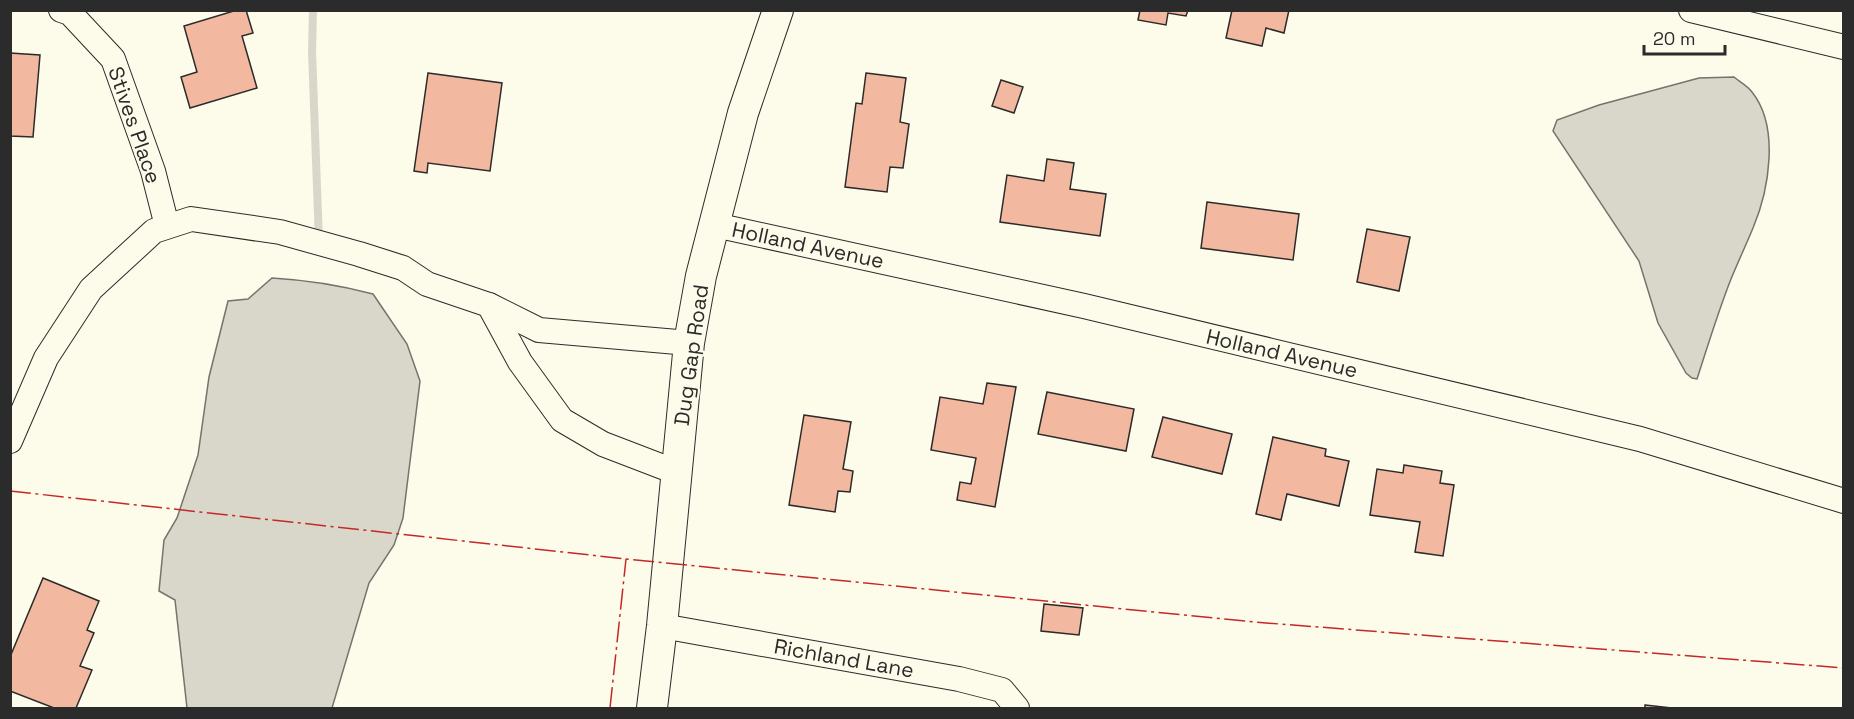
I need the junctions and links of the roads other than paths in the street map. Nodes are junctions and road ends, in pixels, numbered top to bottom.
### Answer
1 (61, 10) edge
2 (778, 10) edge
3 (1691, 10) edge
4 (1844, 47) edge
5 (715, 225) junction
6 (167, 226) junction
7 (489, 305) junction
8 (689, 343) junction
9 (10, 441) edge
10 (676, 472) junction
11 (1844, 501) edge
12 (662, 626) junction
13 (652, 708) edge
14 (1017, 708) edge

1 - 6 street, Stives Place
2 - 5 street, Dug Gap Road
3 - 4 street
5 - 8 street, Dug Gap Road
5 - 11 street, Holland Avenue
6 - 7 street
6 - 9 street
7 - 8 street
7 - 10 street
8 - 10 street, Dug Gap Road
10 - 12 street, Dug Gap Road
12 - 13 street, Dug Gap Road
12 - 14 street, Richland Lane

